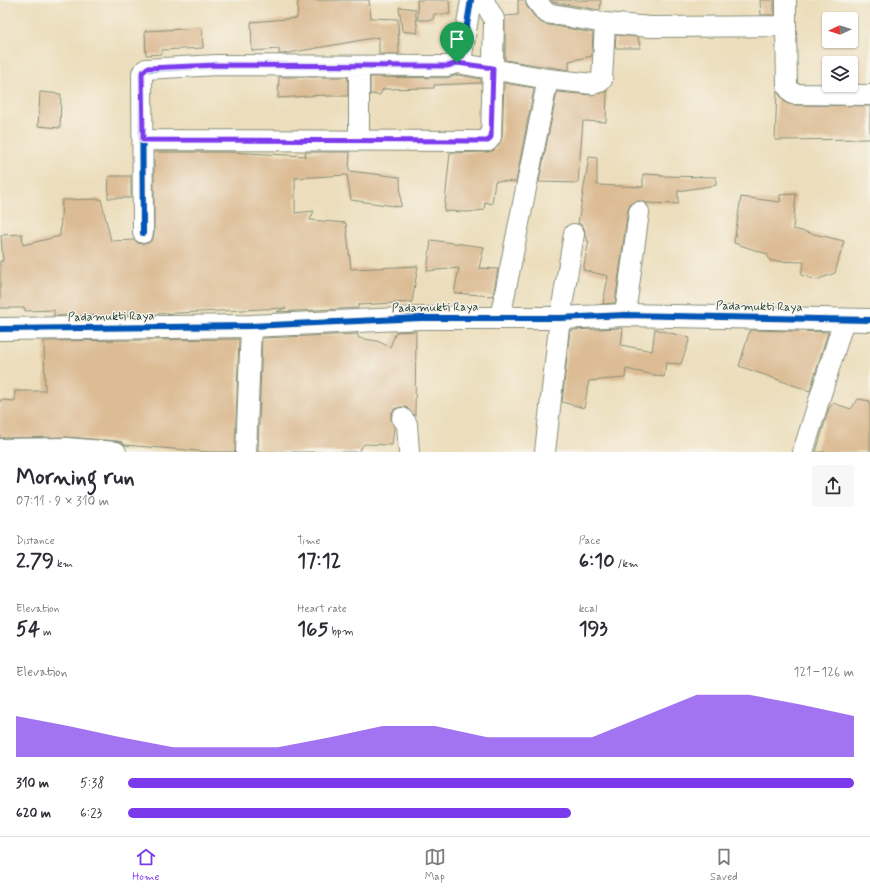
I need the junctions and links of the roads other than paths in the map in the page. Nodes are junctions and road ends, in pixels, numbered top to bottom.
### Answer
1 (470, 0) edge
2 (484, 0) edge
3 (536, 0) edge
4 (786, 0) edge
5 (605, 23) junction
6 (786, 26) junction
7 (457, 63) junction
8 (359, 67) junction
9 (493, 68) junction
10 (548, 79) junction
11 (870, 95) edge
12 (143, 140) junction
13 (359, 142) junction
14 (639, 212) dead end
15 (143, 233) dead end
16 (574, 234) dead end
17 (625, 315) junction
18 (500, 318) junction
19 (560, 318) junction
20 (844, 320) junction
21 (870, 320) edge
22 (251, 326) junction
23 (0, 329) edge
24 (402, 418) dead end
25 (0, 449) edge
26 (116, 452) edge
27 (246, 452) edge
28 (409, 452) edge
29 (545, 452) edge
30 (803, 452) edge

1 - 7 street
2 - 9 street
3 - 5 street
4 - 6 street
5 - 6 street
5 - 10 street
6 - 11 street
7 - 8 street
7 - 9 street
8 - 12 street
8 - 13 street
9 - 10 street
9 - 13 street
10 - 18 street
12 - 13 street
12 - 15 street
14 - 17 street
16 - 19 street
17 - 19 street, Padamukti Raya
17 - 20 street, Padamukti Raya
18 - 19 street, Padamukti Raya
18 - 22 street, Padamukti Raya
19 - 29 street
20 - 21 street, Padamukti Raya
20 - 30 street
22 - 23 street, Padamukti Raya
22 - 27 street
24 - 28 street
25 - 26 street

